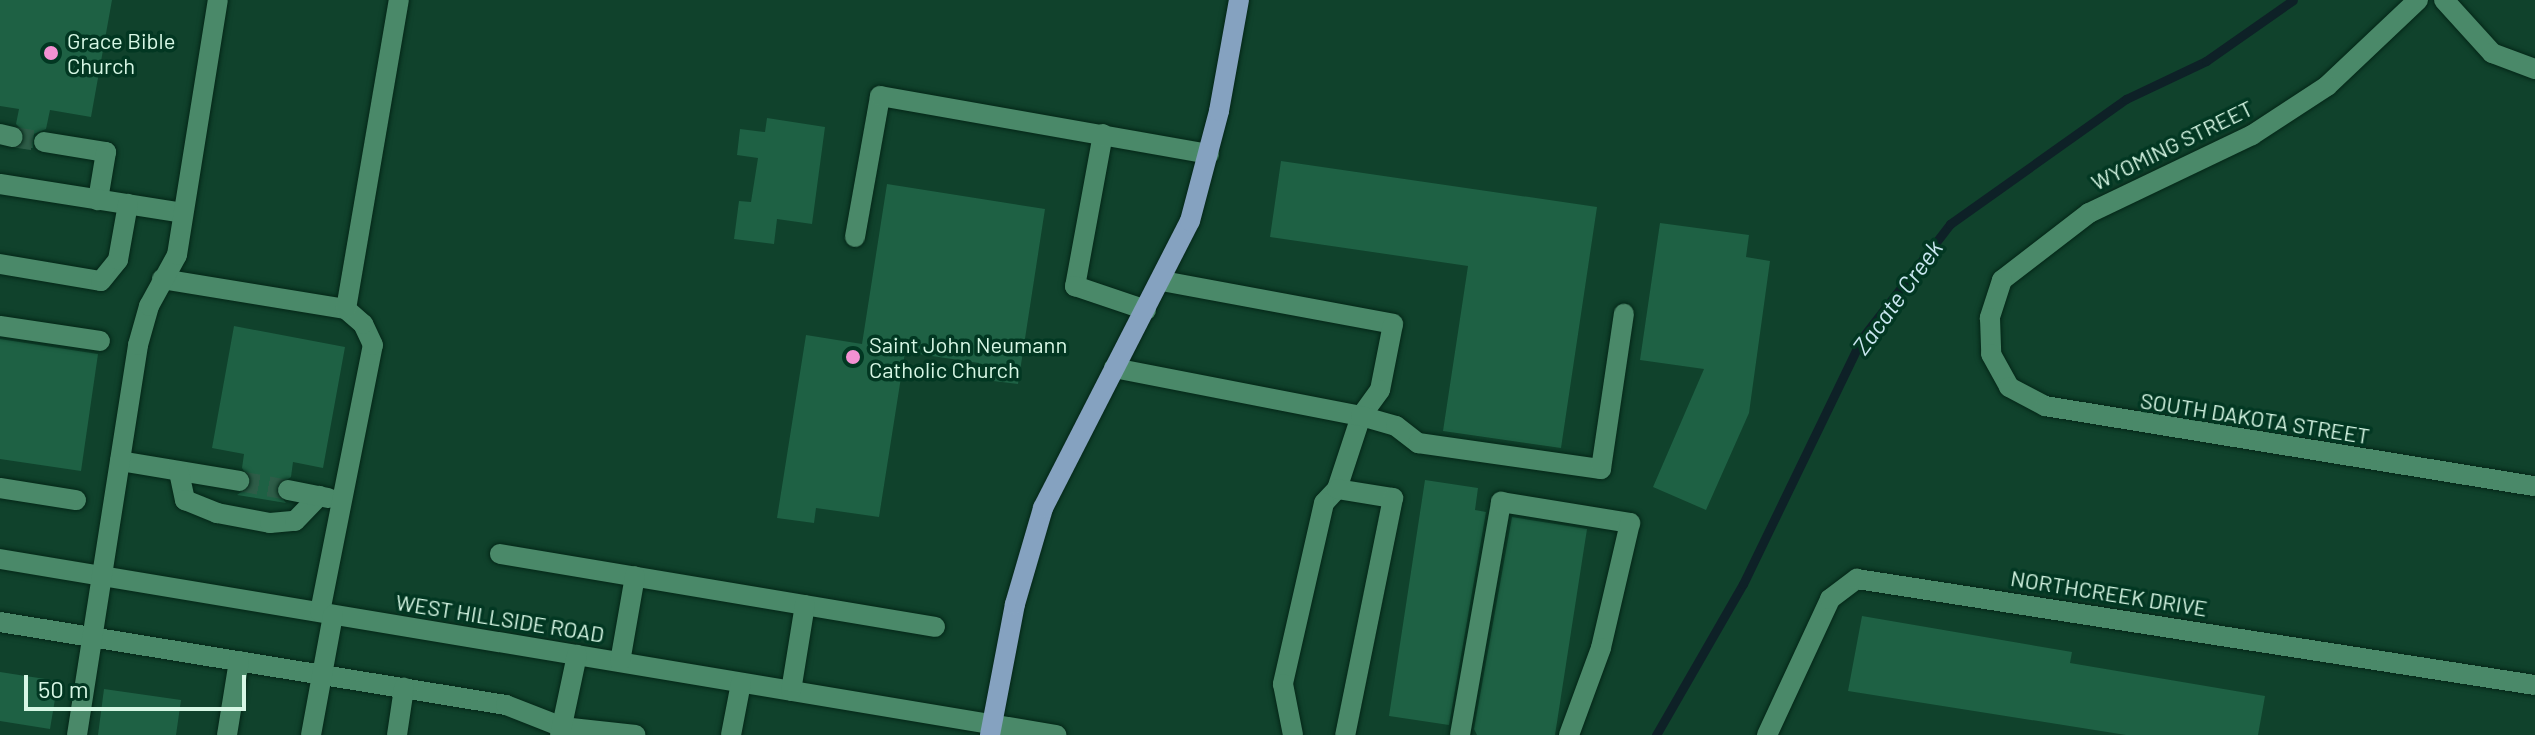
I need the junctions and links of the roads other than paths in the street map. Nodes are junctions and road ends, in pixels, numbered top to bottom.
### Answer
1 (218, 0) edge
2 (399, 0) edge
3 (1239, 0) edge
4 (2418, 0) edge
5 (2444, 0) edge
6 (2535, 69) edge
7 (1103, 134) junction
8 (44, 142) tunnel mouth
9 (1209, 154) junction
10 (0, 184) edge
11 (98, 200) junction
12 (128, 204) junction
13 (183, 213) junction
14 (855, 237) dead end
15 (0, 264) edge
16 (162, 279) junction
17 (1162, 281) junction
18 (346, 309) junction
19 (1146, 310) junction
20 (1624, 314) dead end
21 (0, 326) edge
22 (100, 341) dead end
23 (1991, 354) joint
24 (1114, 368) junction
25 (1361, 416) junction
26 (120, 461) junction
27 (179, 472) junction
28 (239, 481) tunnel mouth
29 (2535, 486) edge
30 (0, 488) edge
31 (1337, 489) junction
32 (288, 490) tunnel mouth
33 (319, 496) junction
34 (76, 500) dead end
35 (343, 500) junction
36 (500, 554) dead end
37 (0, 559) edge
38 (99, 576) junction
39 (635, 576) junction
40 (805, 605) junction
41 (327, 614) junction
42 (0, 622) edge
43 (935, 627) dead end
44 (95, 634) junction
45 (577, 655) junction
46 (239, 661) junction
47 (620, 662) junction
48 (320, 675) junction
49 (741, 683) junction
50 (2535, 685) edge
51 (404, 688) junction
52 (791, 691) junction
53 (991, 730) edge
54 (561, 731) edge
55 (77, 735) edge
56 (227, 735) edge
57 (311, 735) edge
58 (397, 735) edge
59 (636, 735) edge
60 (731, 735) edge
61 (1056, 735) edge
62 (1293, 735) edge
63 (1345, 735) edge
64 (1460, 735) edge
65 (1569, 735) edge
66 (1767, 735) edge

1 - 13 street
2 - 18 street
3 - 9 main road
4 - 23 street, WYOMING STREET
5 - 6 street
7 - 9 street
7 - 14 street
7 - 19 street
8 - 11 street
9 - 17 main road
10 - 11 street
11 - 12 street
12 - 13 street
12 - 15 street
13 - 16 street
16 - 18 street
16 - 26 street
17 - 19 main road
17 - 25 street
18 - 35 street
19 - 24 main road
20 - 25 street
21 - 22 street
23 - 29 street, SOUTH DAKOTA STREET
24 - 25 street
24 - 53 main road
25 - 31 street
26 - 27 street
26 - 38 street
27 - 28 street
27 - 33 street
30 - 34 street
31 - 62 street
31 - 63 street
32 - 33 street
33 - 35 street
35 - 41 street
36 - 39 street
37 - 38 street, WEST HILLSIDE ROAD
38 - 41 street, WEST HILLSIDE ROAD
38 - 44 street
39 - 40 street
39 - 47 street
40 - 43 street
40 - 52 street
41 - 45 street, WEST HILLSIDE ROAD
41 - 48 street
42 - 44 street
44 - 46 street
44 - 55 street
45 - 47 street, WEST HILLSIDE ROAD
45 - 54 street
46 - 48 street
46 - 56 street
47 - 49 street, WEST HILLSIDE ROAD
48 - 51 street
48 - 57 street
49 - 52 street, WEST HILLSIDE ROAD
49 - 60 street
50 - 66 street, NORTHCREEK DRIVE
51 - 54 street
51 - 58 street
52 - 53 street, WEST HILLSIDE ROAD
53 - 61 street, WEST HILLSIDE ROAD
54 - 59 street
64 - 65 street

